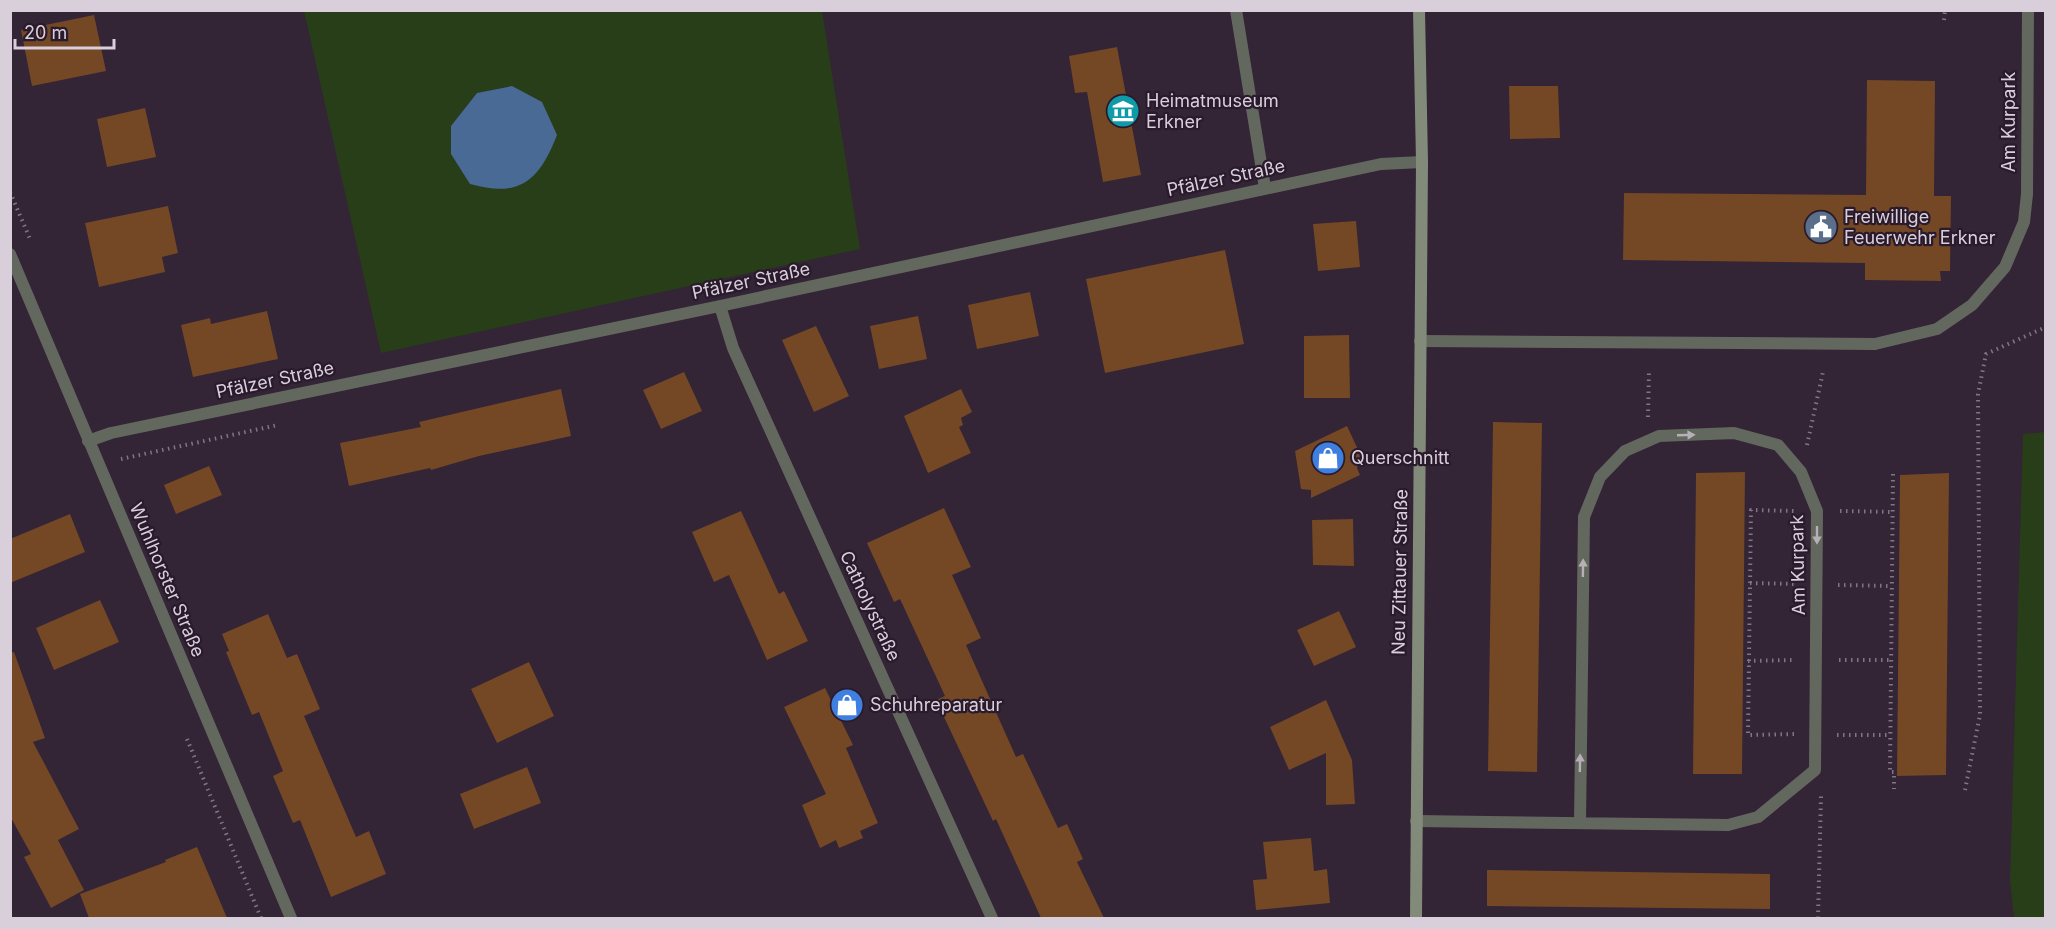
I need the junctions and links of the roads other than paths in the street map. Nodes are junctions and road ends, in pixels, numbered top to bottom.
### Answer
1 (1236, 10) edge
2 (1419, 10) edge
3 (2028, 10) edge
4 (1422, 162) junction
5 (1265, 188) junction
6 (10, 254) edge
7 (720, 306) junction
8 (1420, 341) junction
9 (88, 441) junction
10 (1416, 821) junction
11 (1580, 822) junction
12 (291, 918) edge
13 (992, 918) edge
14 (1416, 918) edge

1 - 5 street
2 - 4 main road, Neu Zittauer Straße
3 - 8 street, Am Kurpark
4 - 5 street, Pfälzer Straße
4 - 8 main road, Neu Zittauer Straße
5 - 7 street, Pfälzer Straße
6 - 9 street, Wuhlhorster Straße
7 - 9 street, Pfälzer Straße
7 - 13 street, Catholystraße
8 - 10 main road, Neu Zittauer Straße
9 - 12 street, Wuhlhorster Straße
10 - 11 street, Am Kurpark
10 - 14 main road, Neu Zittauer Straße
11 -> 11 street, Am Kurpark

